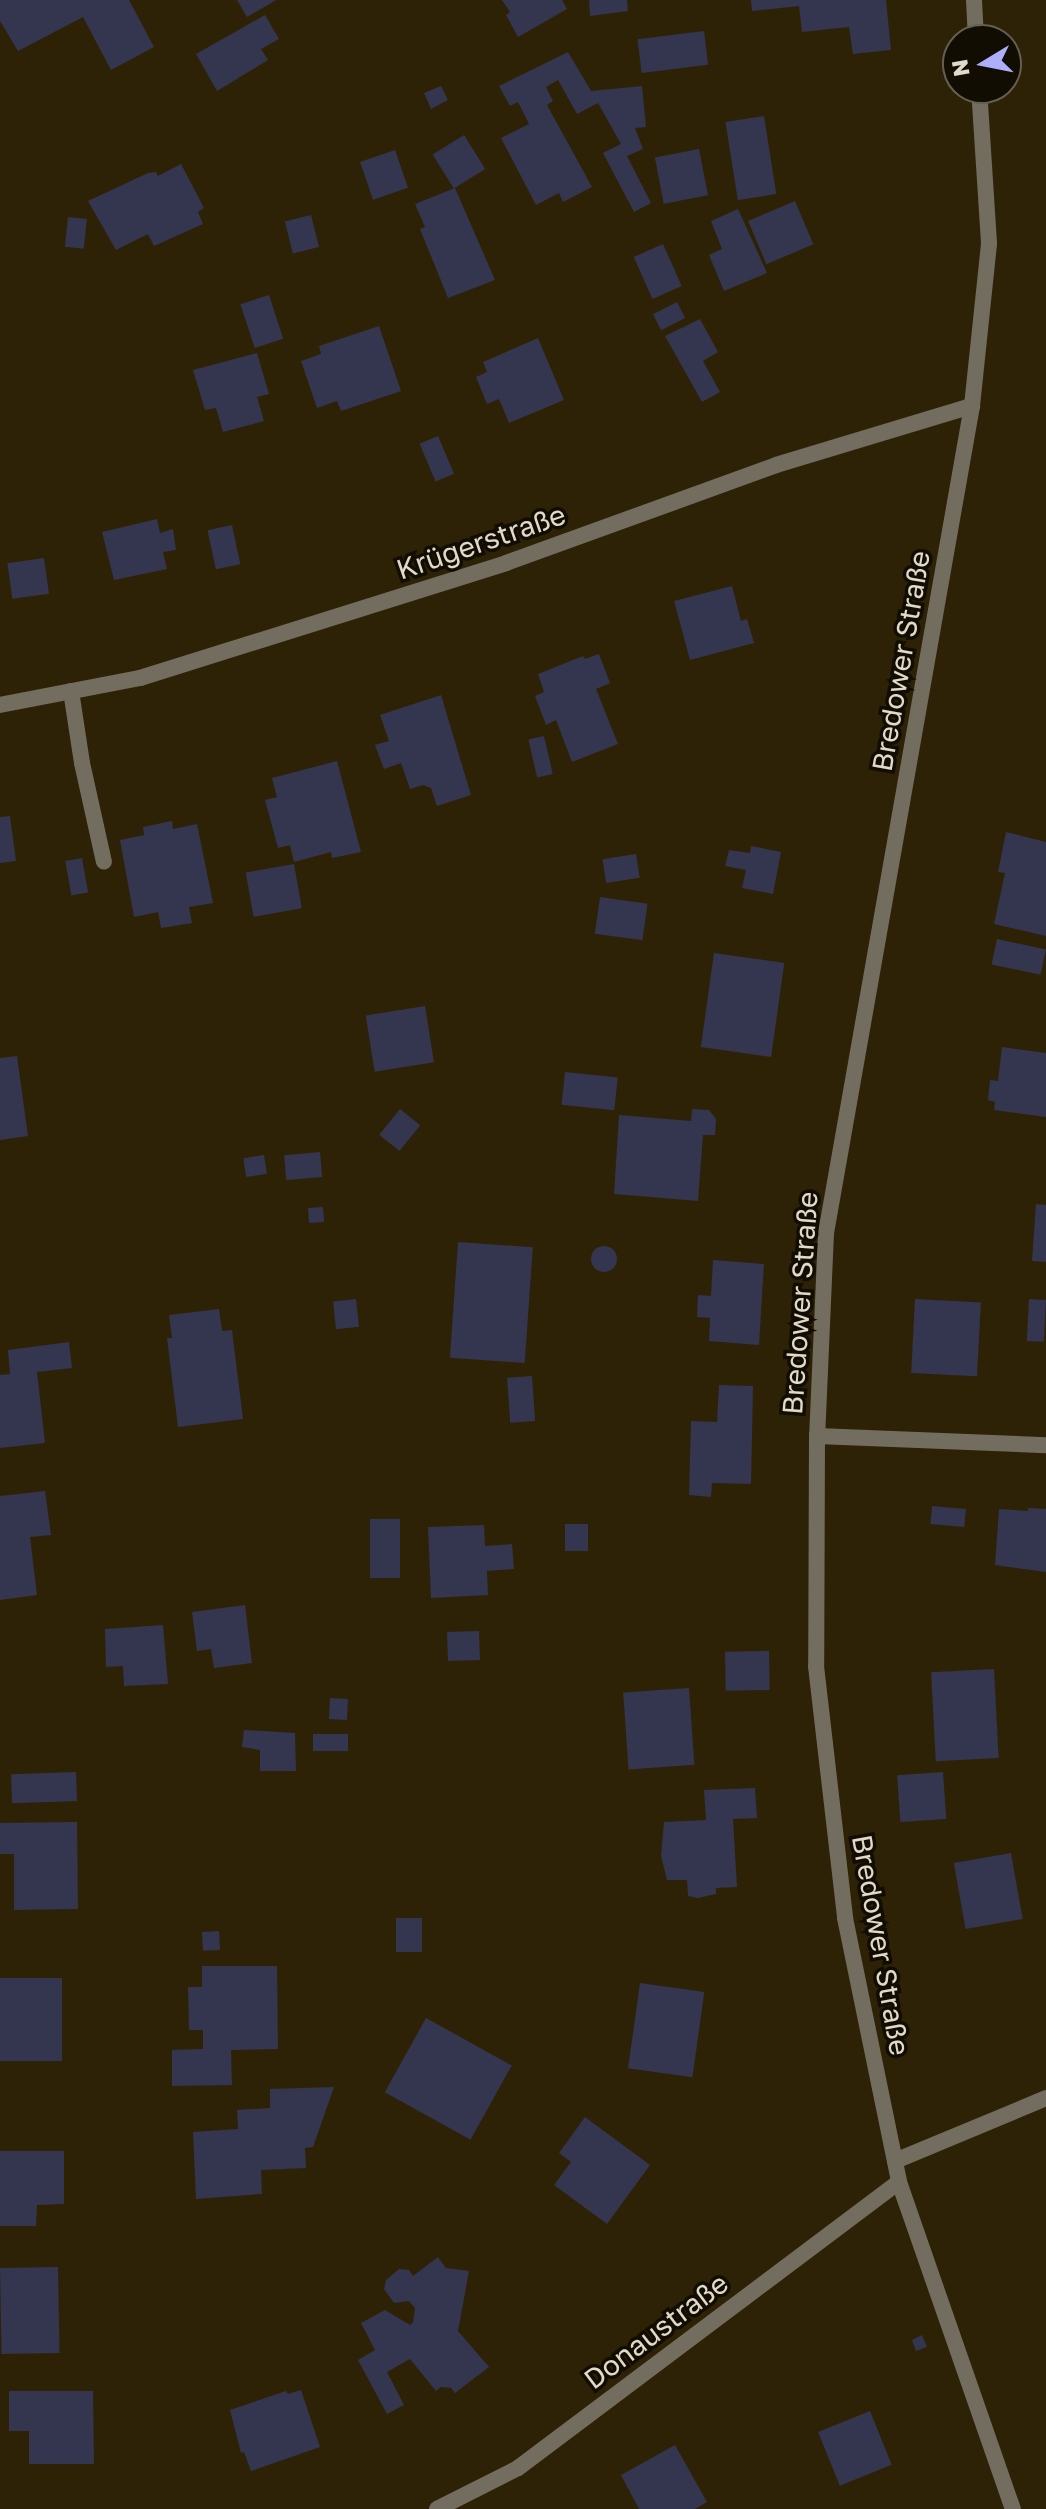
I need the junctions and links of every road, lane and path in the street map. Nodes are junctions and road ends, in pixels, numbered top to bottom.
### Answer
1 (974, 0) edge
2 (975, 24) edge
3 (980, 104) edge
4 (972, 406) junction
5 (71, 691) junction
6 (0, 705) edge
7 (104, 862) dead end
8 (817, 1436) junction
9 (1046, 1445) edge
10 (1046, 2098) edge
11 (895, 2161) junction
12 (899, 2182) junction
13 (437, 2509) edge
14 (1013, 2509) edge

1 - 2 street
3 - 4 street, Bredower Straße
4 - 5 street, Krügerstraße
4 - 8 street, Bredower Straße
5 - 6 street, Krügerstraße
5 - 7 street
8 - 9 street
8 - 11 street, Bredower Straße
10 - 11 street
11 - 12 street, Bredower Straße
12 - 13 street, Donaustraße
12 - 14 street, Bredower Straße

